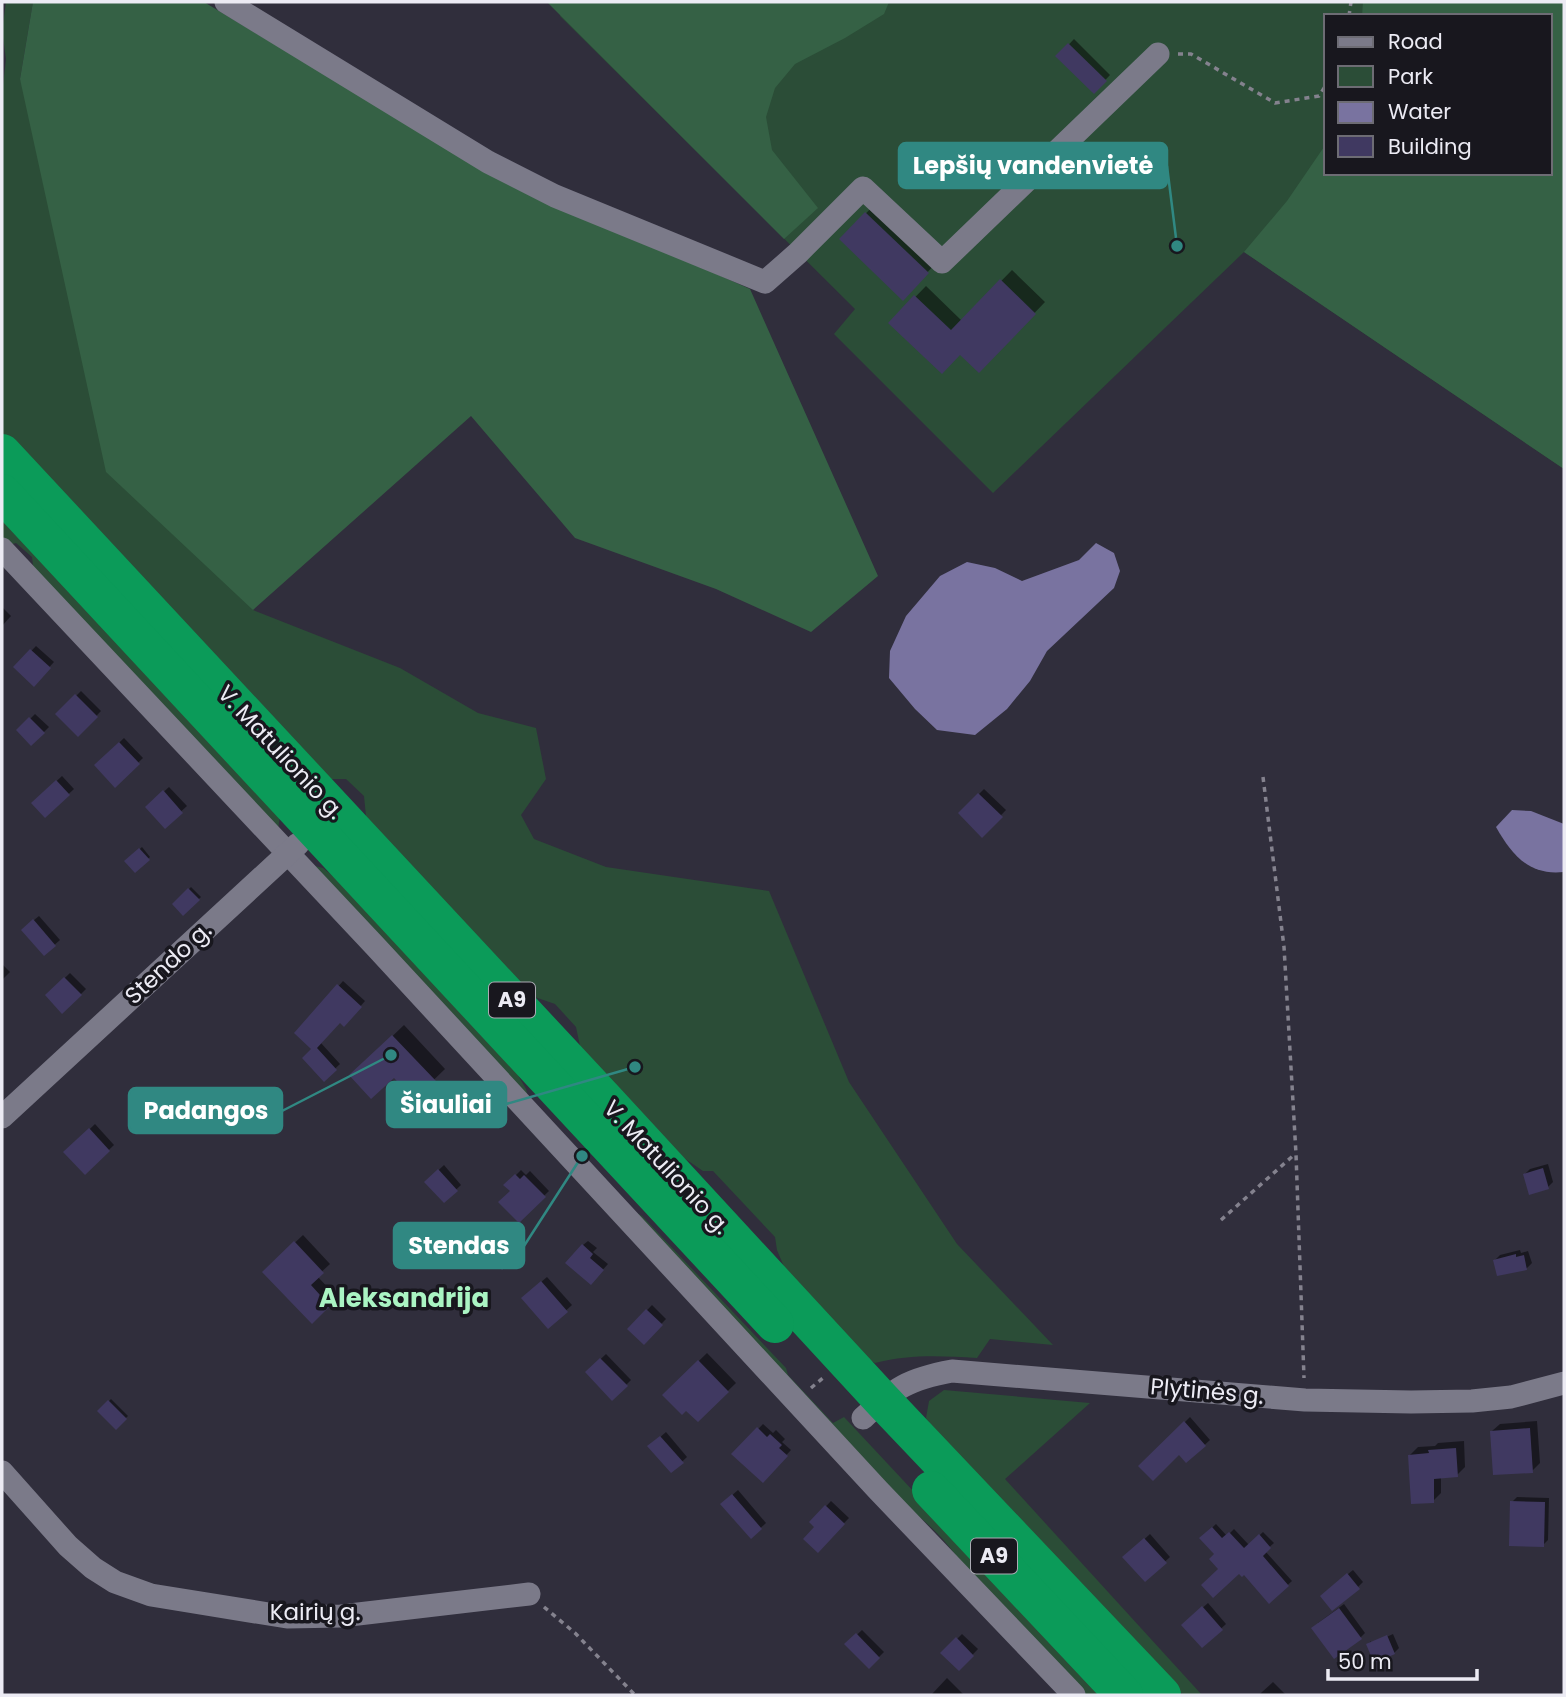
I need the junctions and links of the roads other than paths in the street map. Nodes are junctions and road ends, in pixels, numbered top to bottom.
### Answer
1 (226, 2) edge
2 (1158, 54) road end
3 (2, 453) edge
4 (2, 494) edge
5 (2, 549) edge
6 (324, 819) junction
7 (286, 854) junction
8 (2, 1117) edge
9 (1564, 1383) edge
10 (872, 1409) junction
11 (2, 1472) edge
12 (529, 1594) road end
13 (1074, 1695) edge
14 (1124, 1695) edge
15 (1163, 1695) edge

1 - 2 street
3 - 6 highway, V. Matulionio g. / A9
4 - 6 highway, V. Matulionio g. / A9
5 - 7 street
6 - 7 street, Stendo g.
6 - 10 highway, V. Matulionio g. / A9
7 - 8 street, Stendo g.
7 - 13 street
9 - 10 street, Plytinės g.
10 - 14 highway, V. Matulionio g. / A9
10 - 15 highway, V. Matulionio g. / A9
11 - 12 street, Kairių g.

